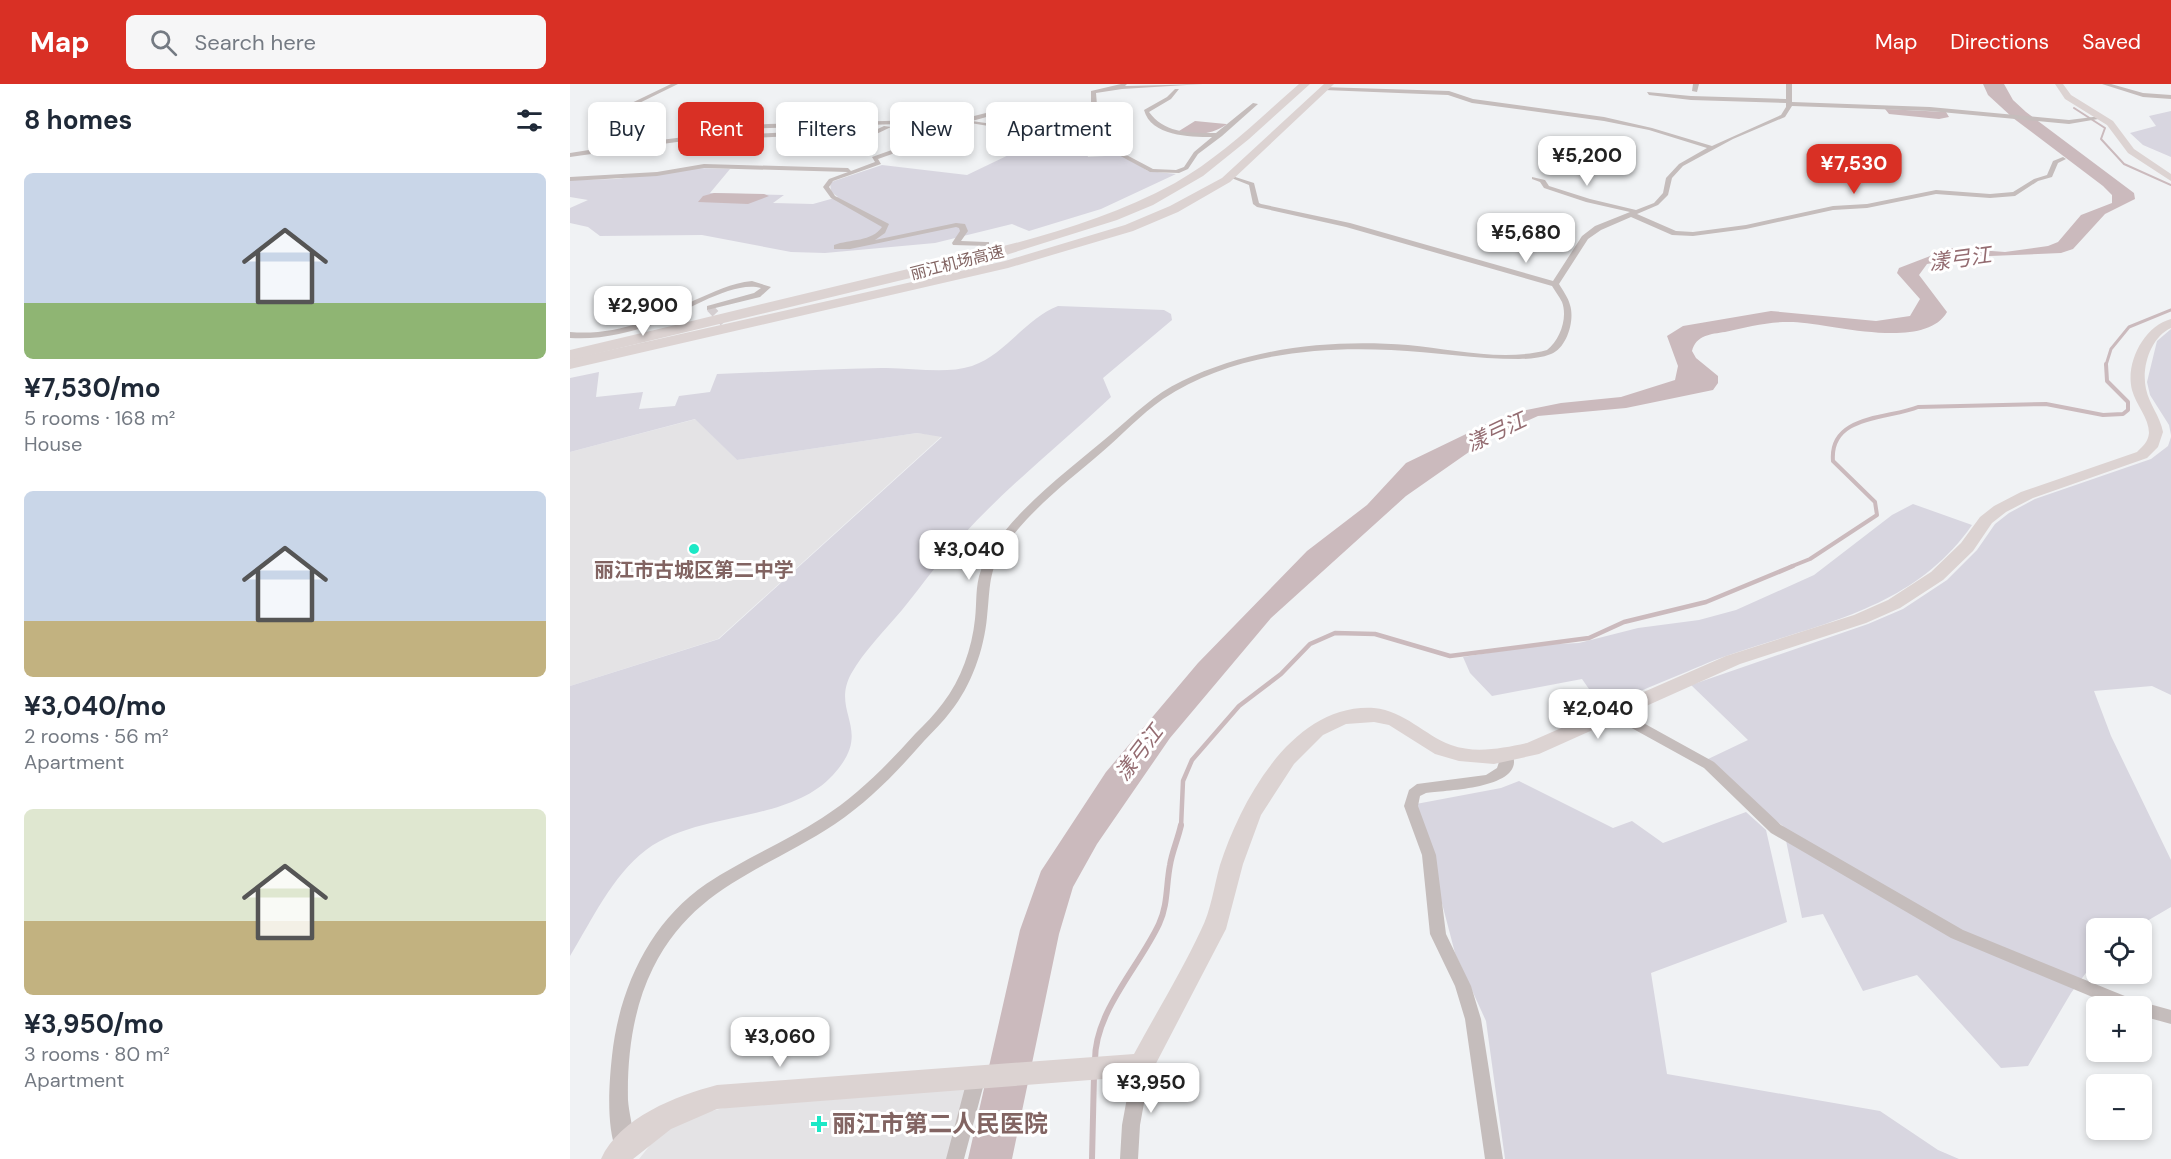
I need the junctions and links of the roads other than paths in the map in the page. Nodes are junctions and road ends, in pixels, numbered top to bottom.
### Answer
1 (675, 84) edge
2 (1200, 84) edge
3 (1295, 84) edge
4 (1305, 84) edge
5 (1348, 84) edge
6 (1789, 84) edge
7 (2059, 84) edge
8 (2105, 84) edge
9 (1123, 86) edge
10 (1160, 87) junction
11 (1330, 87) edge
12 (1649, 93) dead end
13 (2171, 98) edge
14 (638, 102) edge
15 (1789, 102) junction
16 (1255, 104) dead end
17 (974, 117) edge
18 (2101, 118) junction
19 (974, 122) edge
20 (878, 126) edge
21 (878, 131) edge
22 (776, 135) edge
23 (1220, 135) junction
24 (666, 141) edge
25 (1713, 148) junction
26 (588, 151) edge
27 (890, 152) edge
28 (570, 155) edge
29 (2063, 159) dead end
30 (861, 171) junction
31 (1231, 176) junction
32 (2171, 177) edge
33 (1534, 178) dead end
34 (570, 179) edge
35 (1635, 214) junction
36 (986, 244) dead end
37 (1555, 284) junction
38 (710, 308) dead end
39 (2171, 323) edge
40 (570, 335) edge
41 (570, 349) edge
42 (570, 355) edge
43 (570, 364) edge
44 (1608, 714) junction
45 (1508, 756) junction
46 (2107, 996) edge
47 (2152, 1012) edge
48 (2171, 1017) edge
49 (1142, 1065) junction
50 (981, 1076) junction
51 (620, 1154) edge
52 (955, 1159) edge
53 (1129, 1159) edge
54 (1494, 1159) edge

1 - 14 street
2 - 10 street
3 - 41 highway, 丽江机场高速
4 - 42 highway, 丽江机场高速
5 - 11 street
6 - 15 street
7 - 18 main road
8 - 13 street
9 - 10 street
9 - 17 street
10 - 23 street
11 - 25 street
11 - 31 highway
12 - 15 street
15 - 18 street
15 - 25 street
16 - 23 street
18 - 32 main road
19 - 23 street
20 - 21 street
22 - 24 street
25 - 35 street
26 - 28 street
27 - 30 street
29 - 35 street
30 - 34 street
30 - 36 street
31 - 37 street
31 - 43 highway
33 - 35 street
35 - 37 street
37 - 51 street
38 - 40 street
39 - 44 main road
44 - 45 main road
44 - 46 street
45 - 49 main road
45 - 54 street
47 - 48 street
49 - 50 main road
49 - 53 street
50 - 51 main road
50 - 52 street

